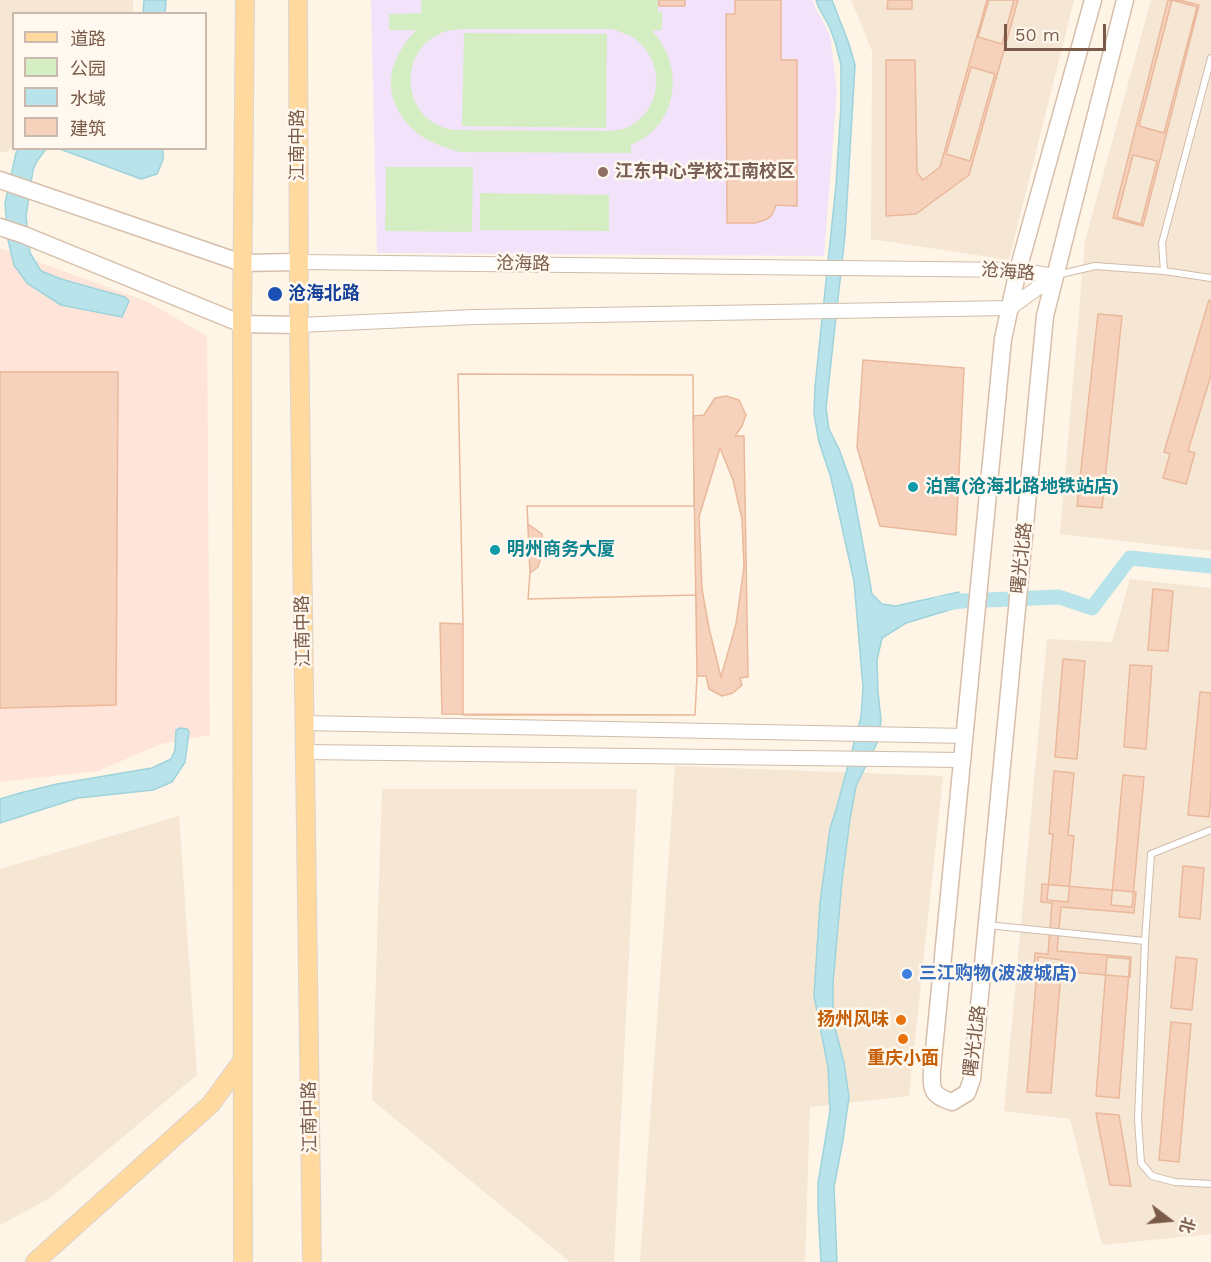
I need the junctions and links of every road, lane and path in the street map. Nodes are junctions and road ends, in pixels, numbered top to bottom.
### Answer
1 (245, 0) edge
2 (298, 0) edge
3 (1093, 0) edge
4 (1125, 0) edge
5 (1211, 58) edge
6 (0, 180) edge
7 (0, 227) edge
8 (298, 261) junction
9 (242, 263) junction
10 (1018, 270) junction
11 (1164, 271) junction
12 (1054, 276) junction
13 (1211, 279) edge
14 (1010, 308) junction
15 (242, 324) junction
16 (298, 325) junction
17 (304, 723) junction
18 (965, 736) junction
19 (305, 752) junction
20 (963, 760) junction
21 (1211, 830) edge
22 (987, 925) junction
23 (1145, 941) junction
24 (243, 1060) junction
25 (1211, 1184) edge
26 (35, 1262) edge
27 (243, 1262) edge
28 (312, 1262) edge

1 - 9 main road
2 - 8 main road, 江南中路
3 - 10 main road, 曙光北路
4 - 12 main road, 曙光北路
5 - 11 lane
6 - 9 main road, 沧海路
7 - 15 main road, 沧海路
8 - 9 main road, 沧海路
8 - 10 street, 沧海路
8 - 16 main road, 江南中路
9 - 15 main road
10 - 12 street, 沧海路
10 - 14 main road, 曙光北路
11 - 12 lane
11 - 13 lane
12 - 14 street, 沧海路
12 - 22 main road, 曙光北路
14 - 16 street, 沧海路
14 - 18 main road, 曙光北路
15 - 16 main road, 沧海路
15 - 24 main road
16 - 17 main road, 江南中路
17 - 18 street
17 - 19 main road, 江南中路
18 - 20 main road, 曙光北路
19 - 20 street
19 - 28 main road, 江南中路
20 - 22 main road, 曙光北路
21 - 23 lane
22 - 23 lane
23 - 25 lane
24 - 26 main road
24 - 27 main road

